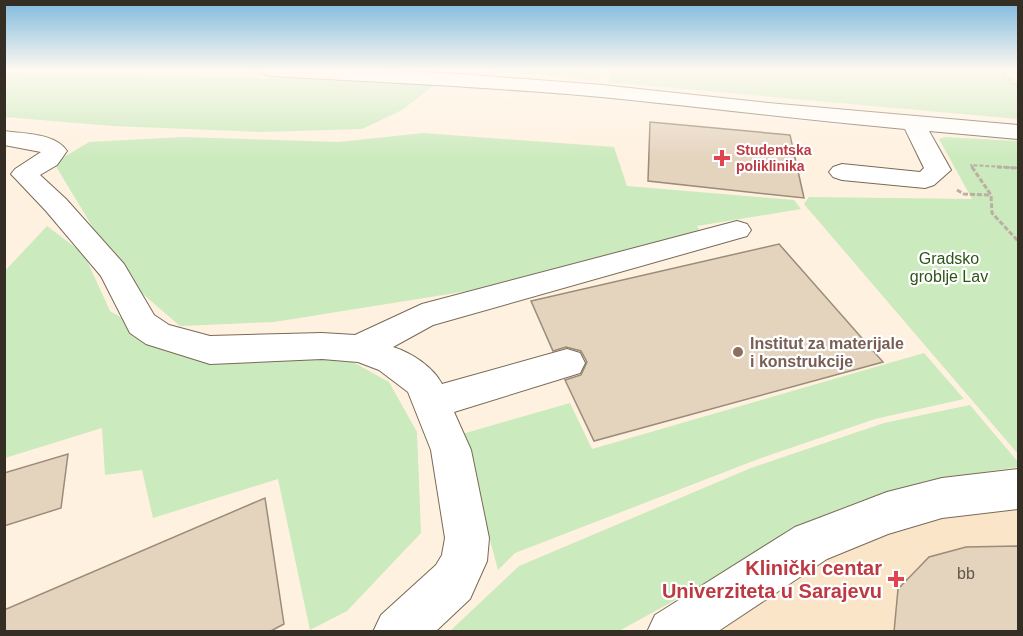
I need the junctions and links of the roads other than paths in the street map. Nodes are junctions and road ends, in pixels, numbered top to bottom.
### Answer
1 (743, 100) edge
2 (914, 124) junction
3 (1018, 132) edge
4 (4, 138) edge
5 (842, 172) dead end
6 (737, 230) dead end
7 (359, 349) junction
8 (567, 363) dead end
9 (432, 403) junction
10 (1018, 489) edge
11 (398, 632) edge
12 (672, 632) edge

1 - 2 street
2 - 3 street
2 - 5 street
4 - 7 street
6 - 7 street
7 - 9 street
8 - 9 street
9 - 11 street
10 - 12 street

